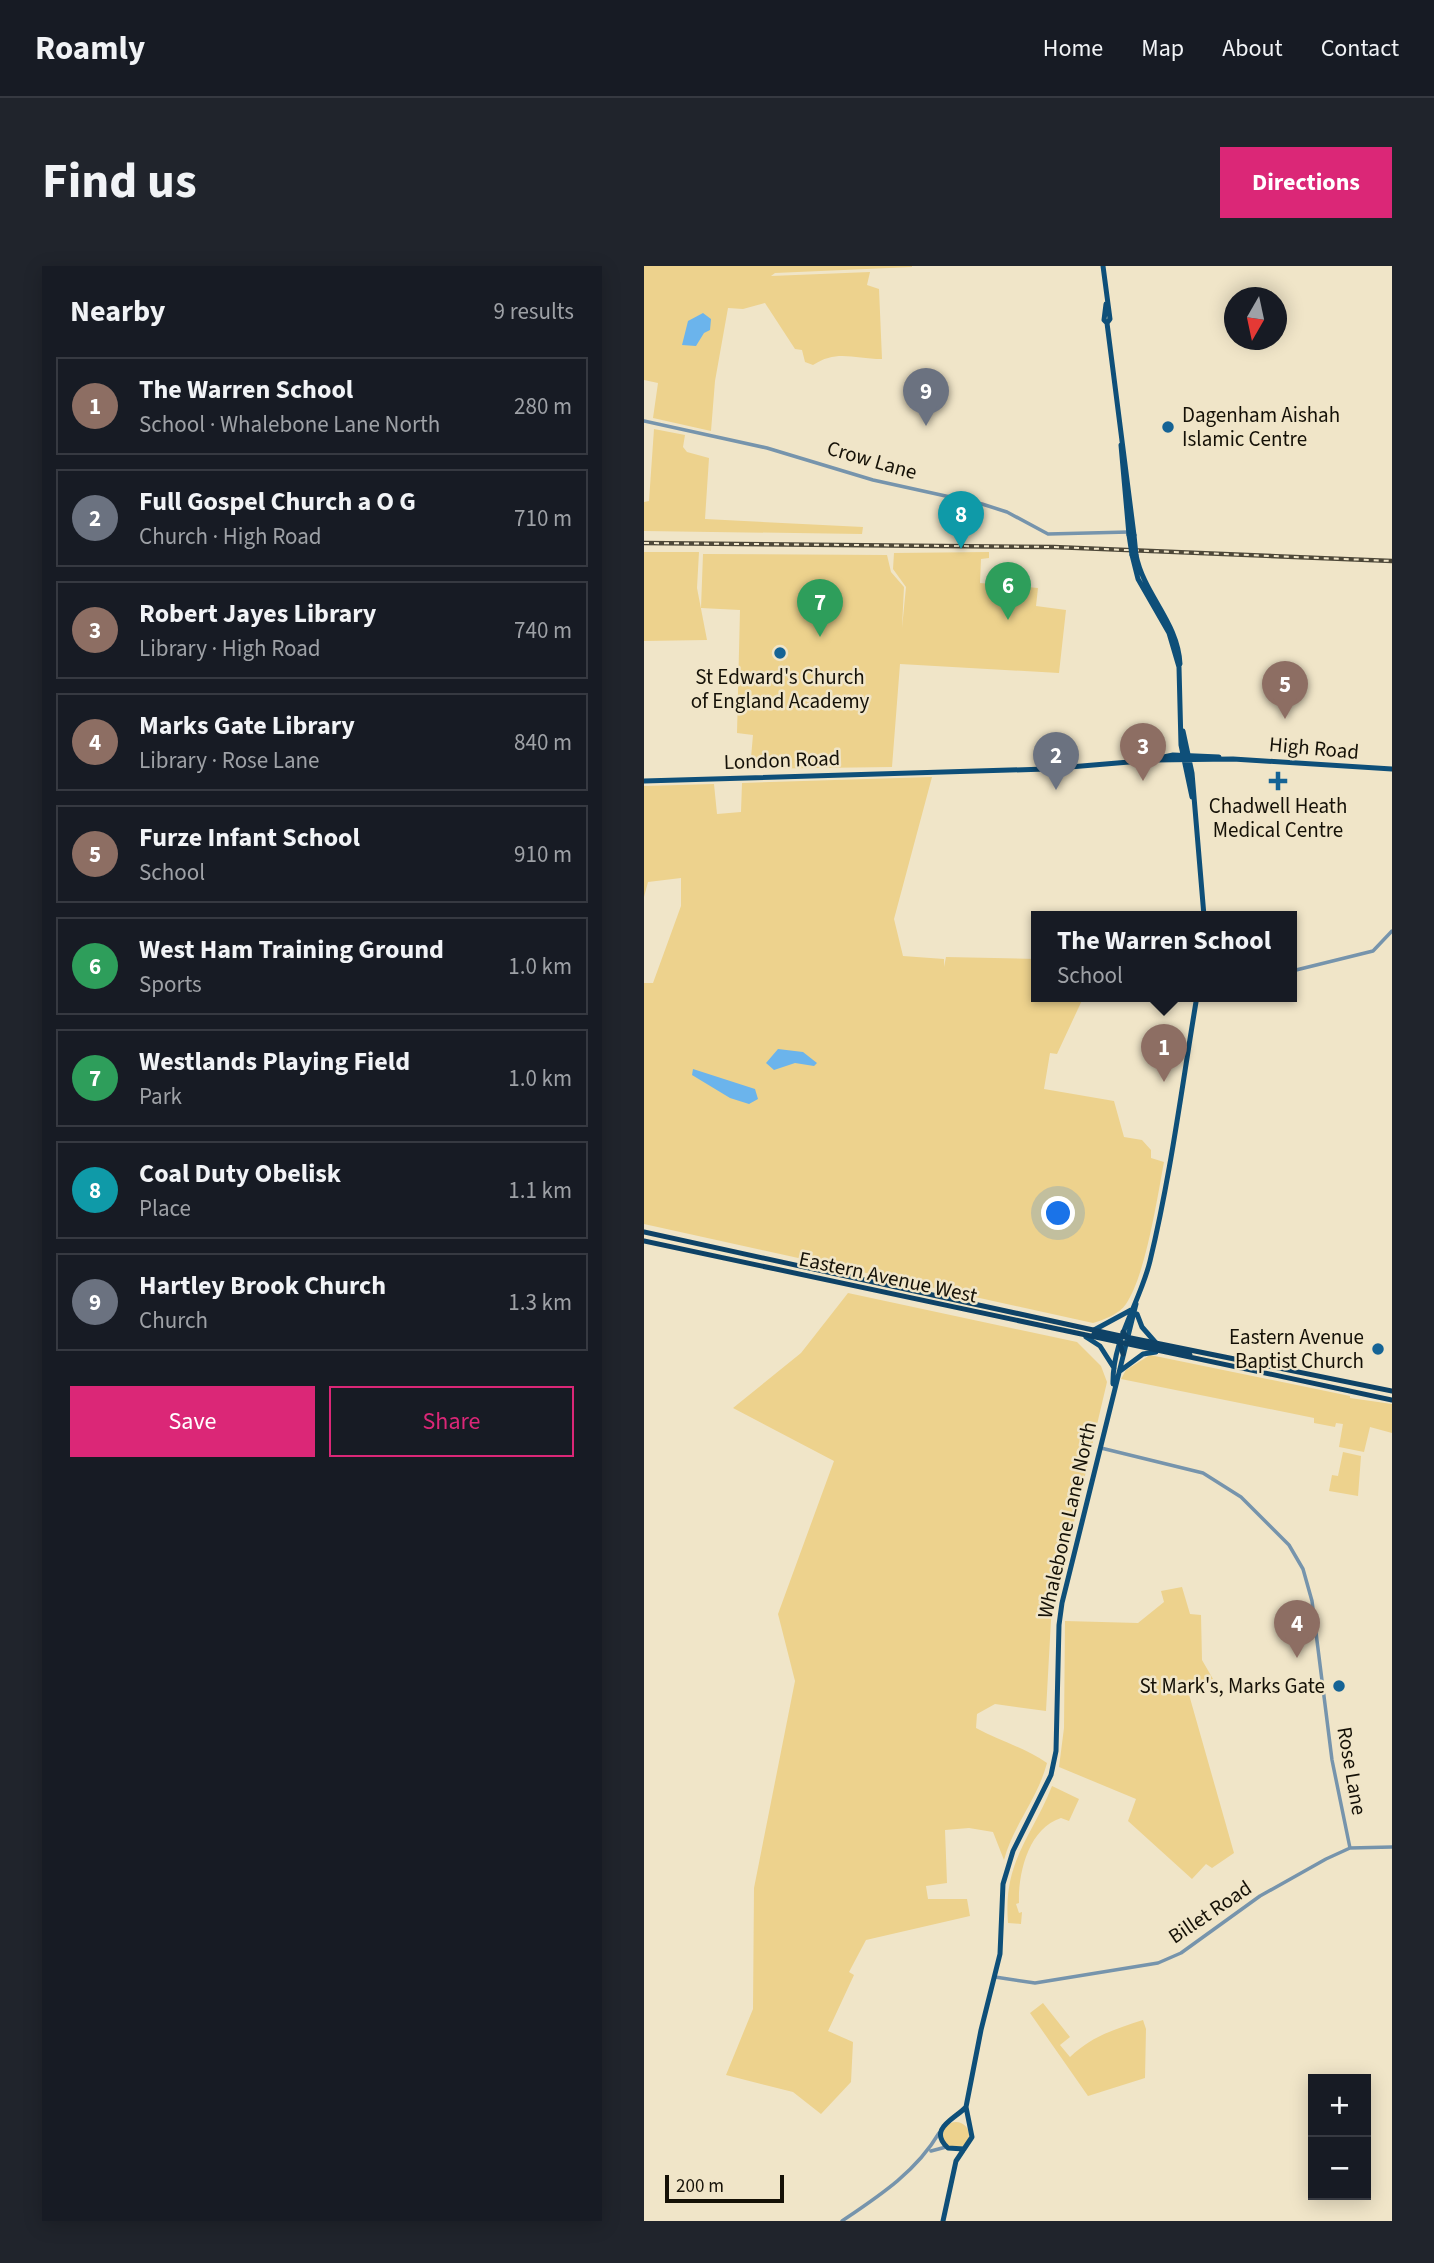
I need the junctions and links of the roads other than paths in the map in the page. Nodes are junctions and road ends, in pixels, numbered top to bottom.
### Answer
1 (1103, 266) edge
2 (644, 421) edge
3 (1131, 534) junction
4 (1186, 757) junction
5 (1392, 769) edge
6 (921, 772) joint
7 (644, 781) edge
8 (1203, 911) edge
9 (1392, 930) edge
10 (1297, 970) edge
11 (1196, 1002) edge
12 (644, 1233) edge
13 (644, 1241) edge
14 (1135, 1308) junction
15 (1030, 1316) junction
16 (1090, 1330) junction
17 (1083, 1336) junction
18 (1124, 1340) junction
19 (1162, 1345) junction
20 (1157, 1352) junction
21 (1264, 1374) junction
22 (1116, 1375) junction
23 (1392, 1391) edge
24 (1392, 1400) edge
25 (1100, 1448) junction
26 (1392, 1847) edge
27 (1350, 1848) junction
28 (995, 1977) junction
29 (966, 2107) junction
30 (952, 2119) junction
31 (967, 2122) junction
32 (940, 2131) junction
33 (949, 2149) junction
34 (964, 2149) junction
35 (929, 2152) junction
36 (956, 2161) junction
37 (842, 2221) edge
38 (943, 2221) edge

1 - 3 main road
2 - 3 street, Crow Lane
3 - 4 main road, bridge
4 - 5 main road, High Road
4 - 6 main road, High Road
4 - 8 main road
6 - 7 main road, London Road
9 - 10 street
11 - 14 main road, Whalebone Lane North
12 - 15 highway, Eastern Avenue West
13 - 17 highway, Eastern Avenue West
14 - 16 main road
14 - 18 main road, Whalebone Lane North
14 - 19 main road
15 - 16 highway, Eastern Avenue West
15 - 18 highway
16 - 18 highway, Eastern Avenue West
17 - 18 highway, Eastern Avenue West
17 - 22 main road
18 - 19 highway
18 - 20 highway
18 - 21 highway
18 - 22 main road, Whalebone Lane North
18 - 22 main road, Whalebone Lane North
19 - 23 highway
20 - 21 highway
20 - 22 main road
21 - 24 highway
22 - 25 main road, Whalebone Lane North
25 - 27 street, Rose Lane
25 - 28 main road, Whalebone Lane North
26 - 27 street, Billet Road
27 - 28 street, Billet Road
28 - 29 main road, Whalebone Lane North
29 - 30 main road
29 - 31 main road, Whalebone Lane North
30 - 31 main road
30 - 32 main road
31 - 34 main road, Whalebone Lane North
32 - 33 main road
32 - 35 street
33 - 34 main road
33 - 35 street
33 - 36 main road
34 - 36 main road, Whalebone Lane North
35 - 37 street
36 - 38 main road, Whalebone Lane North

